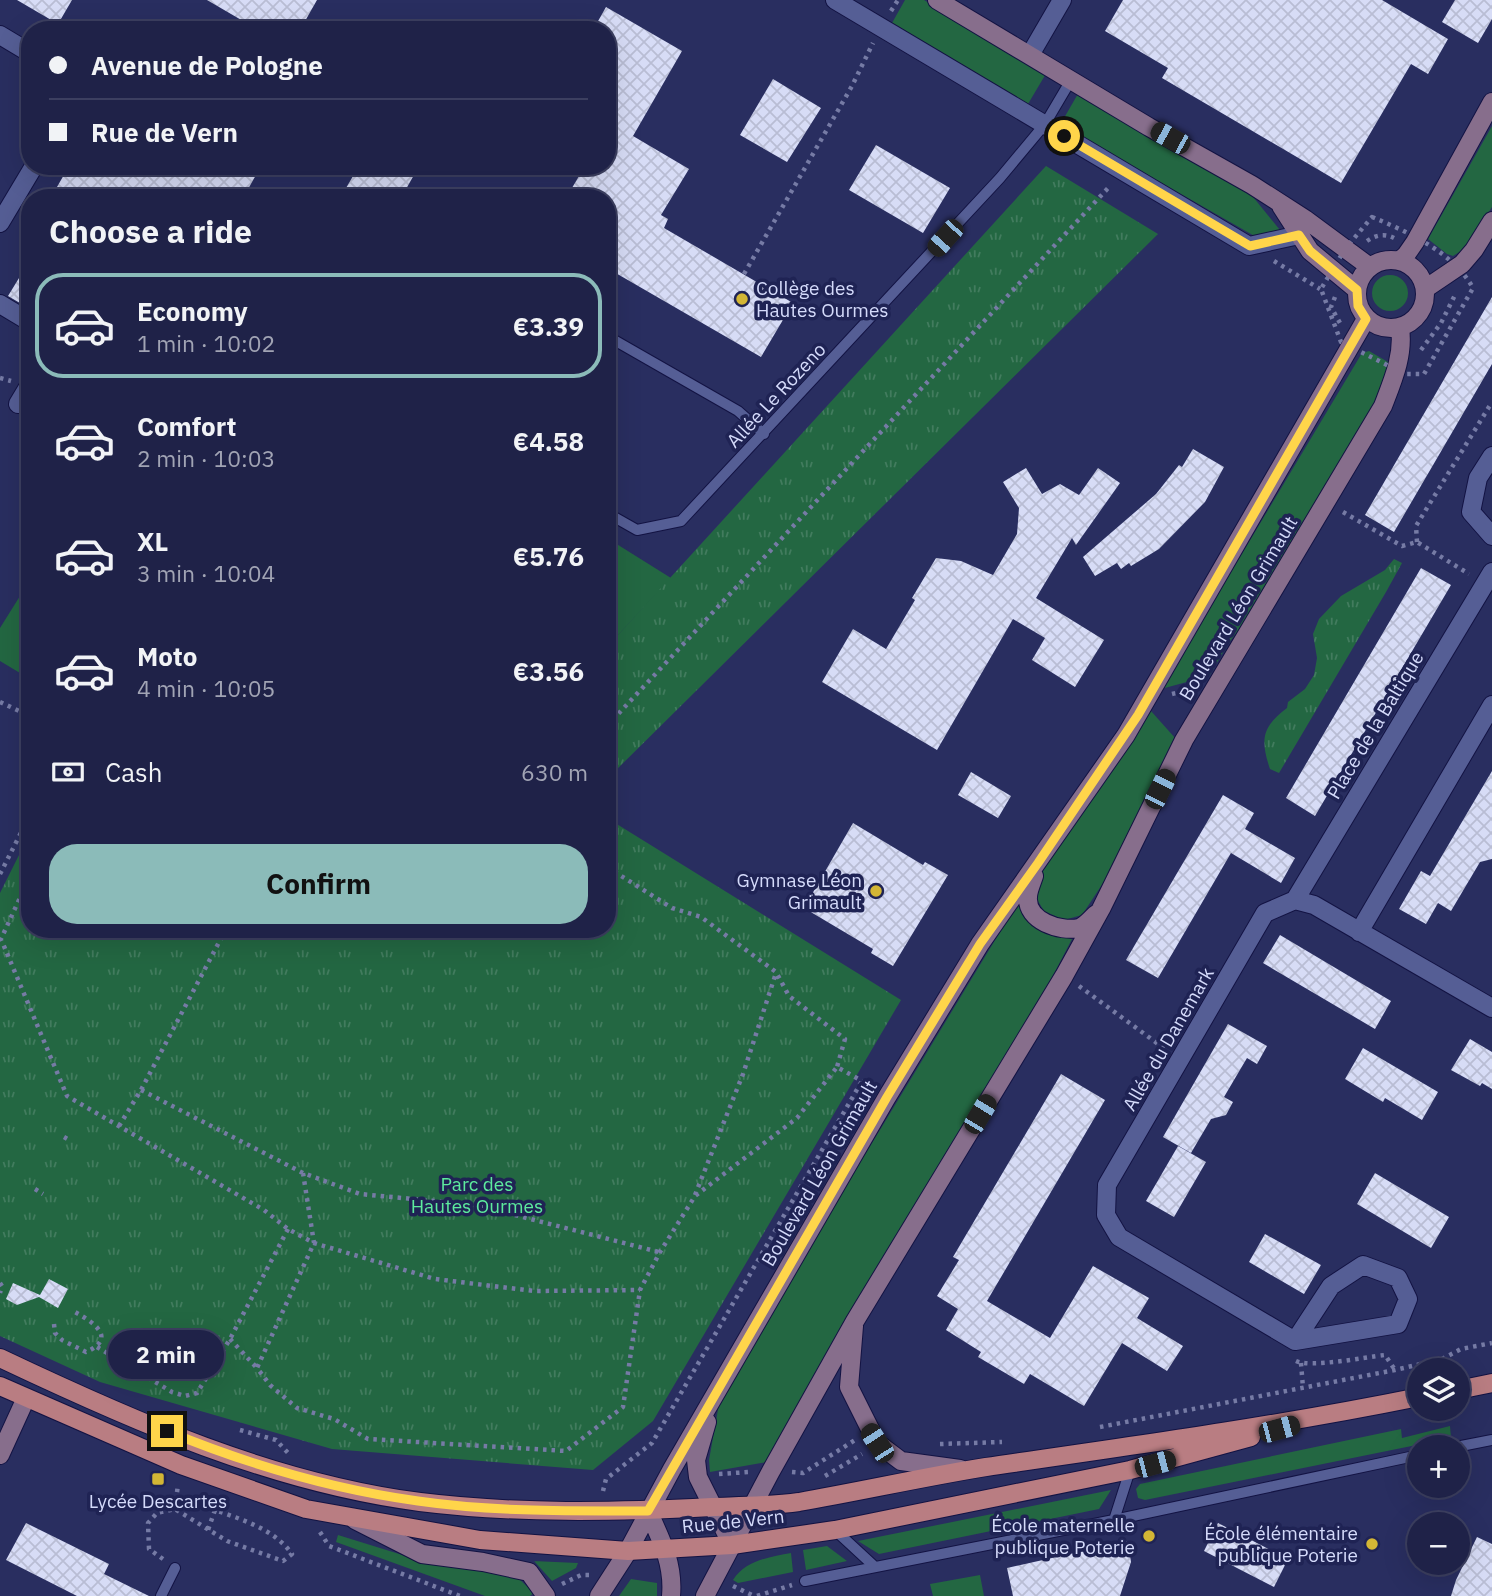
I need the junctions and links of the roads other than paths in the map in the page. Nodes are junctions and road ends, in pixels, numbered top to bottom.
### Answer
1 (835, 0) edge
2 (937, 0) edge
3 (1062, 0) edge
4 (0, 35) edge
5 (21, 48) edge
6 (1030, 55) junction
7 (1071, 80) junction
8 (1492, 102) edge
9 (1045, 124) junction
10 (29, 175) edge
11 (1279, 203) junction
12 (1492, 221) edge
13 (0, 223) edge
14 (1299, 235) junction
15 (1399, 261) junction
16 (1370, 267) junction
17 (1425, 289) junction
18 (1357, 290) junction
19 (0, 304) edge
20 (21, 317) edge
21 (1366, 319) junction
22 (1400, 328) junction
23 (616, 342) edge
24 (21, 399) edge
25 (18, 404) dead end
26 (764, 434) junction
27 (1492, 456) edge
28 (616, 518) edge
29 (1492, 536) edge
30 (1488, 578) edge
31 (1492, 705) edge
32 (1038, 863) junction
33 (1295, 900) junction
34 (1101, 909) junction
35 (1359, 932) junction
36 (1492, 1008) edge
37 (855, 1321) junction
38 (1295, 1340) junction
39 (0, 1358) edge
40 (37, 1376) junction
41 (1492, 1383) edge
42 (0, 1386) edge
43 (1470, 1388) edge
44 (714, 1395) junction
45 (26, 1398) junction
46 (1407, 1400) edge
47 (1329, 1416) junction
48 (1492, 1440) edge
49 (1470, 1444) edge
50 (0, 1455) edge
51 (1407, 1458) edge
52 (967, 1470) junction
53 (1130, 1470) junction
54 (753, 1506) junction
55 (712, 1507) junction
56 (648, 1511) junction
57 (352, 1519) junction
58 (1114, 1520) junction
59 (835, 1530) junction
60 (732, 1545) junction
61 (666, 1549) junction
62 (628, 1551) junction
63 (875, 1567) junction
64 (175, 1568) road end
65 (805, 1581) road end
66 (546, 1594) edge
67 (161, 1596) edge
68 (599, 1596) edge
69 (671, 1596) edge
70 (705, 1596) edge

1 - 9 street
2 - 6 main road
3 - 6 street
4 - 5 street
6 - 7 main road
7 - 9 lane, Allée Le Rozeno
7 - 11 main road
8 - 15 main road
9 - 14 street
9 - 26 lane, Allée Le Rozeno
10 - 13 street
11 - 14 main road
11 - 16 main road
12 - 17 main road
14 - 18 main road
15 - 16 main road
15 - 17 main road
16 - 18 main road
17 - 22 main road
18 - 21 main road
19 - 20 street
21 - 22 main road
21 - 32 main road, Boulevard Léon Grimault
22 - 34 main road, Boulevard Léon Grimault
23 - 26 lane
24 - 25 street
26 - 28 lane, Allée Le Rozeno
27 - 29 street
30 - 33 street, Place de la Baltique
31 - 35 street
32 - 34 main road, Boulevard Léon Grimault
32 - 44 main road, Boulevard Léon Grimault
33 - 35 street
33 - 38 street, Allée du Danemark
34 - 37 main road, Boulevard Léon Grimault
35 - 36 street
37 - 52 main road
37 - 54 main road, Boulevard Léon Grimault
38 - 38 street
39 - 40 main road, Rue de Vern
40 - 45 main road
40 - 56 main road, Rue de Vern
41 - 43 main road
42 - 45 main road, Rue de Vern
44 - 55 main road
44 - 56 main road, Boulevard Léon Grimault
45 - 50 main road
45 - 57 main road, Rue de Vern
46 - 47 main road, Rue de Vern
47 - 52 main road, Rue de Vern
47 - 53 main road, Rue de Vern
48 - 49 lane
51 - 58 lane
52 - 54 main road, Rue de Vern
53 - 58 lane
53 - 59 main road, Rue de Vern
54 - 55 main road, Rue de Vern
54 - 60 main road, Boulevard Léon Grimault
55 - 56 main road, Rue de Vern
55 - 60 main road
56 - 61 main road
56 - 62 main road, Boulevard Léon Grimault
57 - 62 main road, Rue de Vern
57 - 66 main road
58 - 63 lane
59 - 60 main road, Rue de Vern
59 - 63 lane
60 - 61 main road, Rue de Vern
60 - 70 main road, Boulevard Léon Grimault
61 - 62 main road, Rue de Vern
61 - 69 main road
62 - 68 main road, Boulevard Léon Grimault
63 - 65 lane
64 - 67 lane

